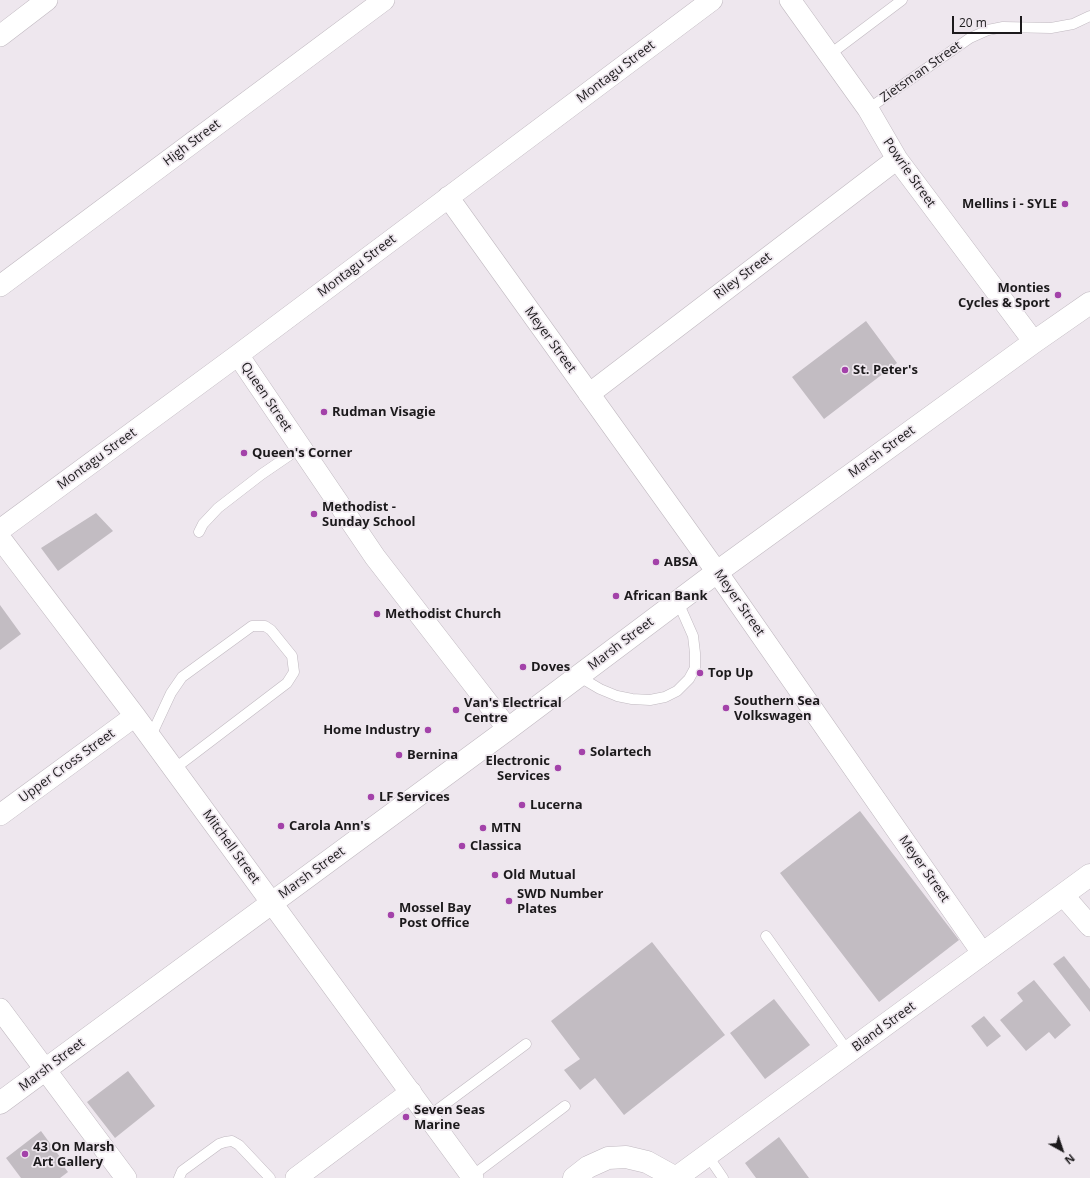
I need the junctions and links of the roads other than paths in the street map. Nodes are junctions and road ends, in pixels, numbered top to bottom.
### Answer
1 (47, 0) edge
2 (384, 0) edge
3 (712, 0) edge
4 (790, 0) edge
5 (902, 0) edge
6 (1090, 16) edge
7 (0, 36) edge
8 (829, 55) junction
9 (868, 109) junction
10 (897, 159) junction
11 (448, 197) junction
12 (0, 286) edge
13 (1090, 303) edge
14 (1034, 342) junction
15 (238, 355) junction
16 (589, 394) junction
17 (300, 448) junction
18 (0, 530) edge
19 (199, 532) dead end
20 (0, 538) edge
21 (717, 572) junction
22 (678, 602) junction
23 (578, 676) junction
24 (135, 716) junction
25 (508, 729) junction
26 (150, 738) junction
27 (174, 769) junction
28 (0, 815) edge
29 (1090, 875) edge
30 (1063, 895) junction
31 (272, 903) junction
32 (1090, 926) edge
33 (766, 936) dead end
34 (983, 954) junction
35 (0, 1009) edge
36 (526, 1044) dead end
37 (848, 1053) junction
38 (45, 1070) junction
39 (411, 1092) junction
40 (0, 1103) edge
41 (565, 1106) dead end
42 (429, 1116) junction
43 (708, 1156) junction
44 (473, 1177) edge
45 (126, 1178) edge
46 (179, 1178) edge
47 (270, 1178) edge
48 (296, 1178) edge
49 (574, 1178) edge
50 (676, 1178) edge
51 (723, 1178) edge

1 - 7 street
2 - 12 street, High Street
3 - 11 street, Montagu Street
4 - 8 street, Powrie Street
5 - 8 lane
6 - 9 lane, Zietsman Street
8 - 9 street, Powrie Street
9 - 10 street, Powrie Street
10 - 14 street, Powrie Street
10 - 16 street, Riley Street
11 - 15 street, Montagu Street
11 - 16 street, Meyer Street
13 - 14 street, Marsh Street
14 - 21 street, Marsh Street
15 - 17 street, Queen Street
15 - 18 street, Montagu Street
16 - 21 street, Meyer Street
17 - 19 lane
17 - 25 street, Queen Street
20 - 24 street, Mitchell Street
21 - 22 street, Marsh Street
21 - 34 street, Meyer Street
22 - 23 street, Marsh Street
22 - 23 lane
23 - 25 street, Marsh Street
24 - 26 street, Mitchell Street
24 - 28 street, Upper Cross Street
25 - 31 street, Marsh Street
26 - 27 street, Mitchell Street
26 - 27 lane
27 - 31 street, Mitchell Street
29 - 30 street, Bland Street
30 - 32 street
30 - 34 street, Bland Street
31 - 38 street, Marsh Street
31 - 39 street, Mitchell Street
33 - 37 lane
34 - 37 street, Bland Street
35 - 38 street
36 - 42 lane
37 - 43 street, Bland Street
38 - 40 street, Marsh Street
38 - 45 street
39 - 42 street, Mitchell Street
39 - 48 street
41 - 44 lane
42 - 44 street, Mitchell Street
43 - 50 street, Bland Street
43 - 51 lane
46 - 47 lane
49 - 50 street

